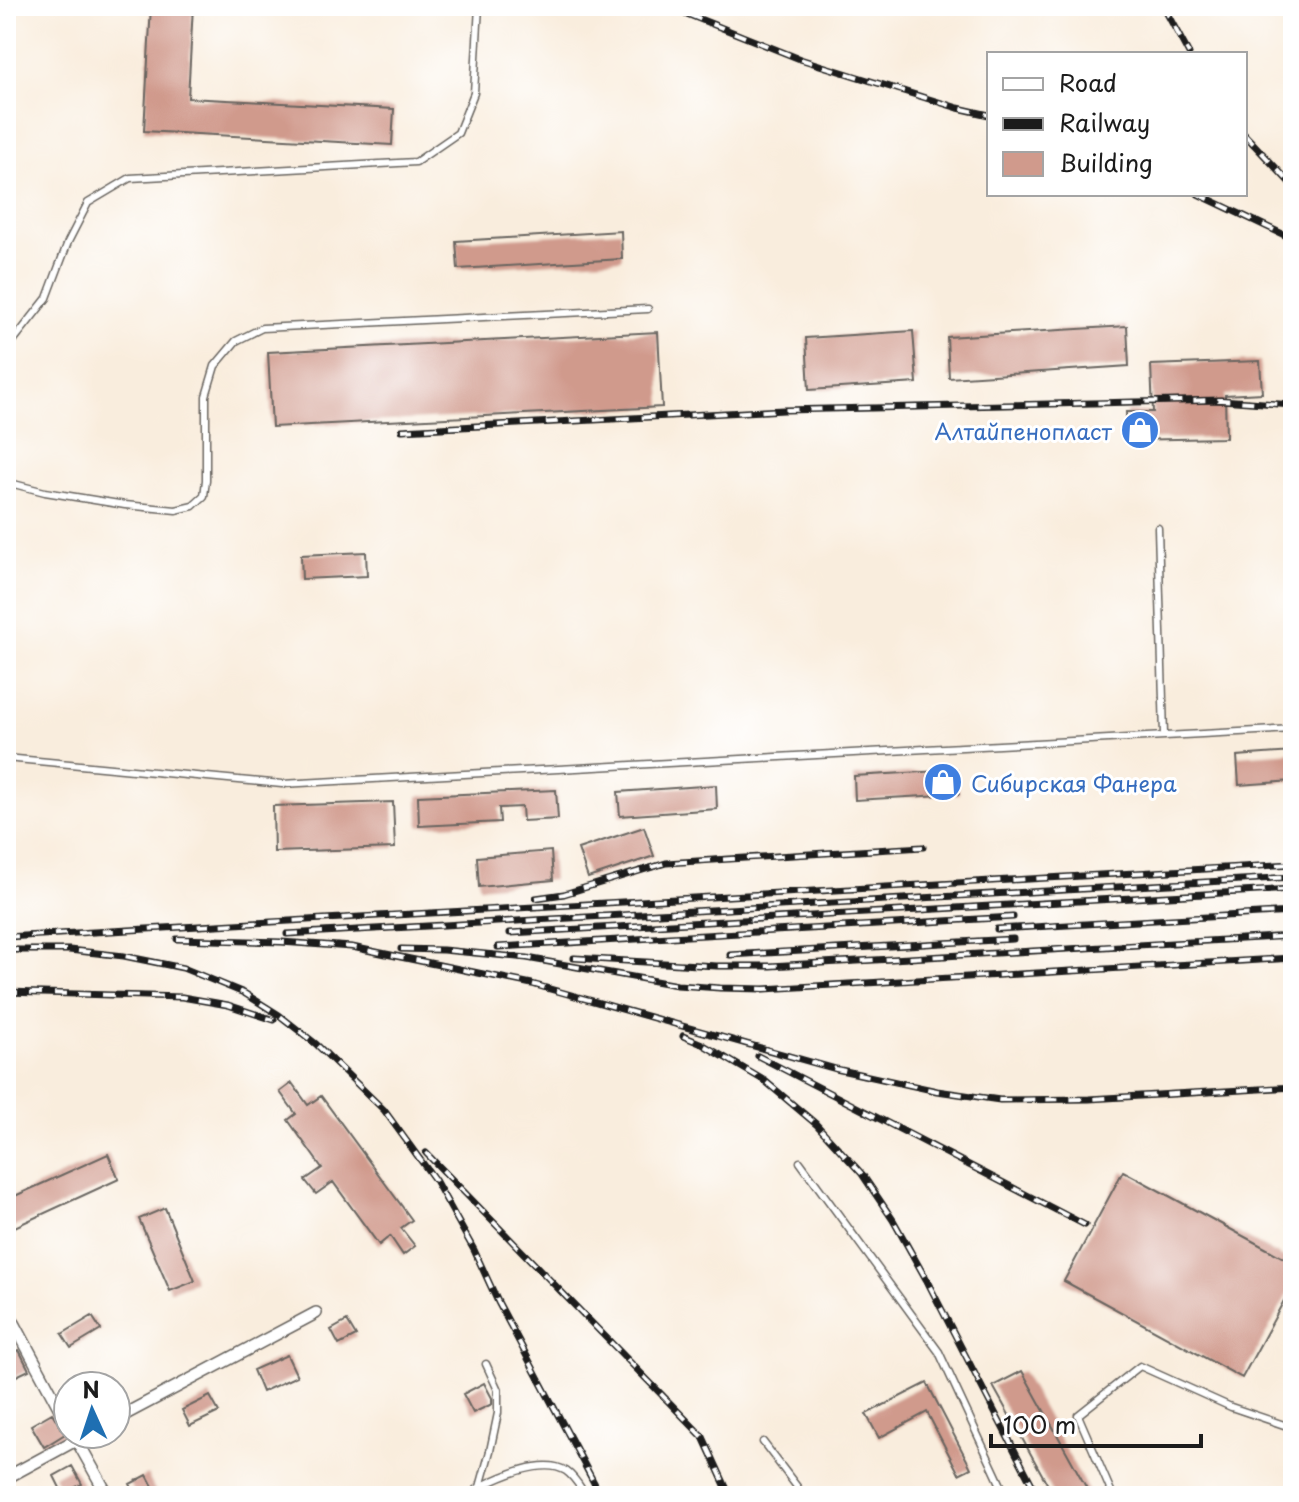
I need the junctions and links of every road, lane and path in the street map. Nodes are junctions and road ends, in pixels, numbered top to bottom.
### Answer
1 (479, 6) edge
2 (648, 309) dead end
3 (6, 350) edge
4 (6, 482) edge
5 (1158, 528) dead end
6 (1293, 729) edge
7 (1164, 735) junction
8 (6, 758) edge
9 (800, 1162) dead end
10 (316, 1313) dead end
11 (6, 1320) edge
12 (486, 1364) dead end
13 (52, 1394) edge
14 (132, 1411) edge
15 (1293, 1428) edge
16 (763, 1442) dead end
17 (55, 1450) edge
18 (86, 1450) edge
19 (6, 1478) edge
20 (480, 1487) junction
21 (108, 1496) edge
22 (468, 1496) edge
23 (586, 1496) edge
24 (804, 1496) edge
25 (1006, 1496) edge
26 (1113, 1496) edge

1 - 3 lane
2 - 4 lane
5 - 7 lane
6 - 7 lane
7 - 8 lane
9 - 25 lane
10 - 14 street
11 - 13 street
12 - 20 lane
15 - 26 lane
16 - 24 lane
17 - 19 street
18 - 21 street
20 - 22 lane
20 - 23 lane

